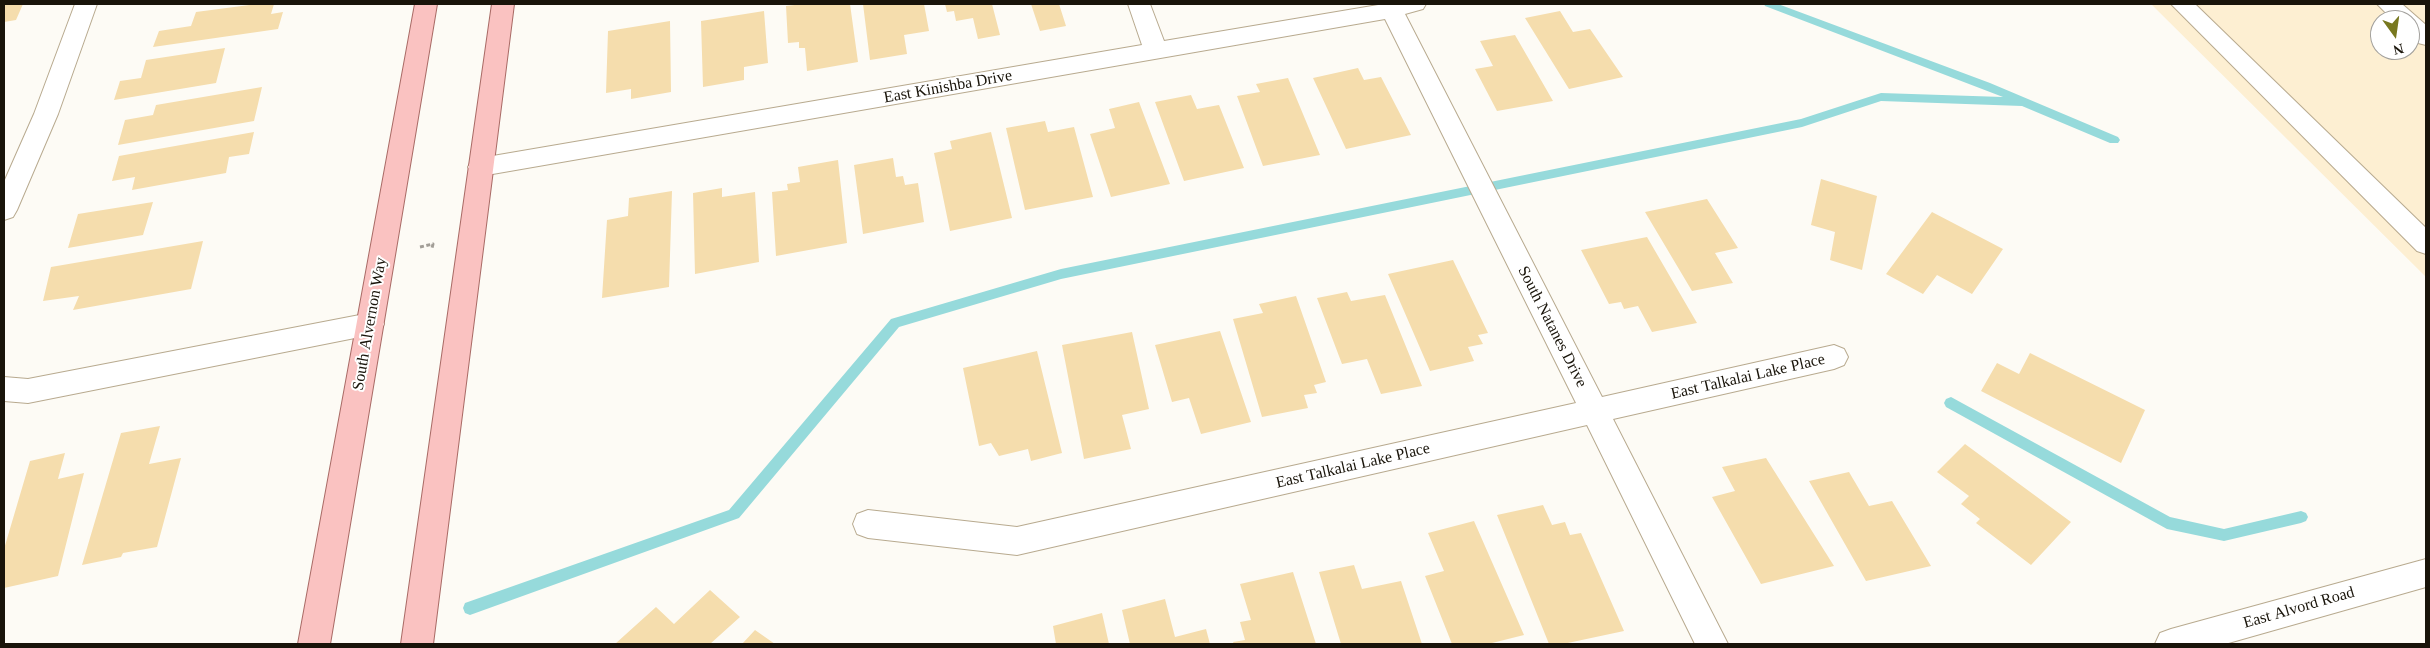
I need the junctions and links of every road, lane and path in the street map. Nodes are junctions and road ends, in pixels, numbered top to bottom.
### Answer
1 (86, 4) edge
2 (426, 4) edge
3 (503, 4) edge
4 (1139, 4) edge
5 (2182, 4) edge
6 (1403, 7) edge
7 (1156, 51) junction
8 (481, 167) junction
9 (4, 210) edge
10 (2426, 244) edge
11 (415, 248) dead end
12 (432, 252) dead end
13 (370, 324) junction
14 (1834, 357) dead end
15 (4, 389) edge
16 (1594, 412) junction
17 (868, 524) dead end
18 (2426, 572) edge
19 (314, 644) edge
20 (417, 644) edge
21 (1712, 644) edge
22 (2171, 644) edge

1 - 9 street
2 - 13 main road, South Alvernon Way
3 - 8 main road
4 - 7 street
5 - 10 street
6 - 7 street, East Kinishba Drive
6 - 16 street, South Natanes Drive
7 - 8 street, East Kinishba Drive
8 - 20 main road
11 - 12 path
13 - 15 street
13 - 19 main road, South Alvernon Way
14 - 16 street, East Talkalai Lake Place
16 - 17 street, East Talkalai Lake Place
16 - 21 street, South Natanes Drive
18 - 22 street, East Alvord Road

